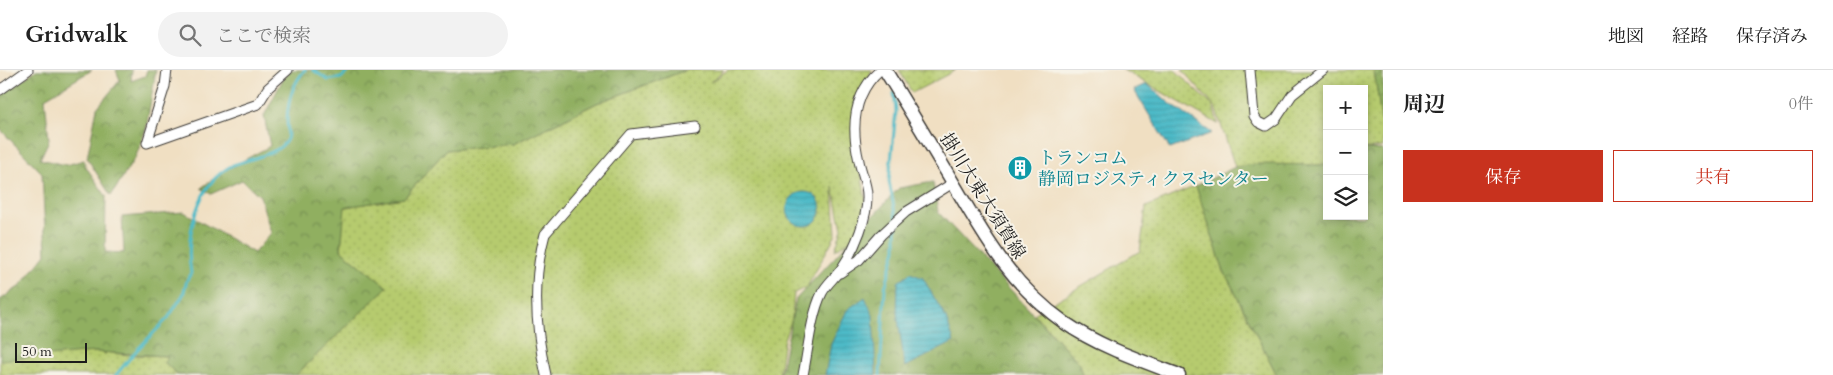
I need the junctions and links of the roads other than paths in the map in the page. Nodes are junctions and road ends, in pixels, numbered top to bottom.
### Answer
1 (28, 70) edge
2 (167, 70) edge
3 (288, 70) edge
4 (880, 70) edge
5 (886, 70) edge
6 (1250, 70) edge
7 (1324, 70) edge
8 (0, 90) edge
9 (695, 126) dead end
10 (953, 184) junction
11 (834, 277) junction
12 (546, 375) edge
13 (803, 375) edge
14 (1179, 375) edge

1 - 8 street
2 - 3 street
4 - 11 street
5 - 10 main road, 掛川大東大須賀線
6 - 7 street
9 - 12 street
10 - 11 street
10 - 14 main road, 掛川大東大須賀線
11 - 13 street

